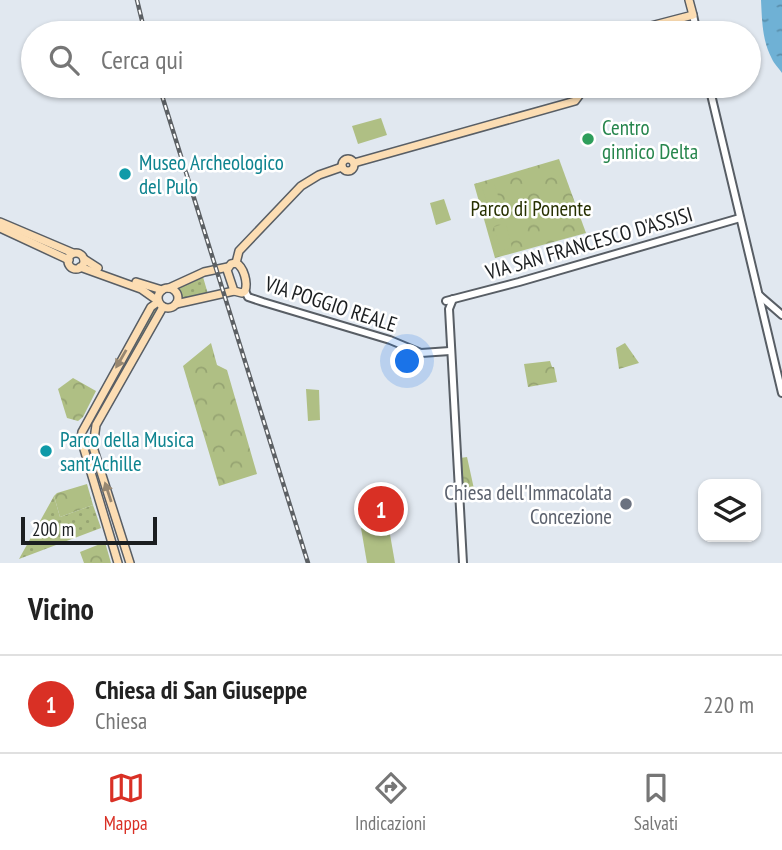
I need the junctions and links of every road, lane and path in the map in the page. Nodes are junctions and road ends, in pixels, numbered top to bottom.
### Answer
1 (689, 0) edge
2 (692, 15) junction
3 (669, 21) edge
4 (694, 21) edge
5 (577, 98) edge
6 (712, 98) edge
7 (740, 218) junction
8 (0, 222) edge
9 (0, 228) edge
10 (71, 257) junction
11 (84, 259) junction
12 (236, 263) junction
13 (80, 267) junction
14 (228, 267) junction
15 (165, 289) junction
16 (246, 289) junction
17 (234, 291) junction
18 (759, 295) junction
19 (157, 304) junction
20 (176, 304) junction
21 (782, 314) edge
22 (450, 351) junction
23 (782, 393) edge
24 (118, 563) edge
25 (130, 563) edge
26 (463, 563) edge

1 - 2 main road
2 - 3 main road
2 - 4 street
5 - 12 main road
6 - 7 street
7 - 18 street
7 - 22 street, VIA SAN FRANCESCO D'ASSISI
8 - 10 main road
9 - 10 main road
10 - 11 main road
10 - 13 main road
11 - 13 main road
11 - 15 main road
12 - 14 main road
12 - 16 main road
13 - 19 main road
14 - 15 main road
14 - 17 main road
15 - 19 main road
15 - 20 main road
16 - 17 main road
16 - 22 street, VIA POGGIO REALE
17 - 20 main road
18 - 21 street
18 - 23 street
19 - 20 main road
19 -> 24 main road
25 -> 19 main road
22 - 26 street

